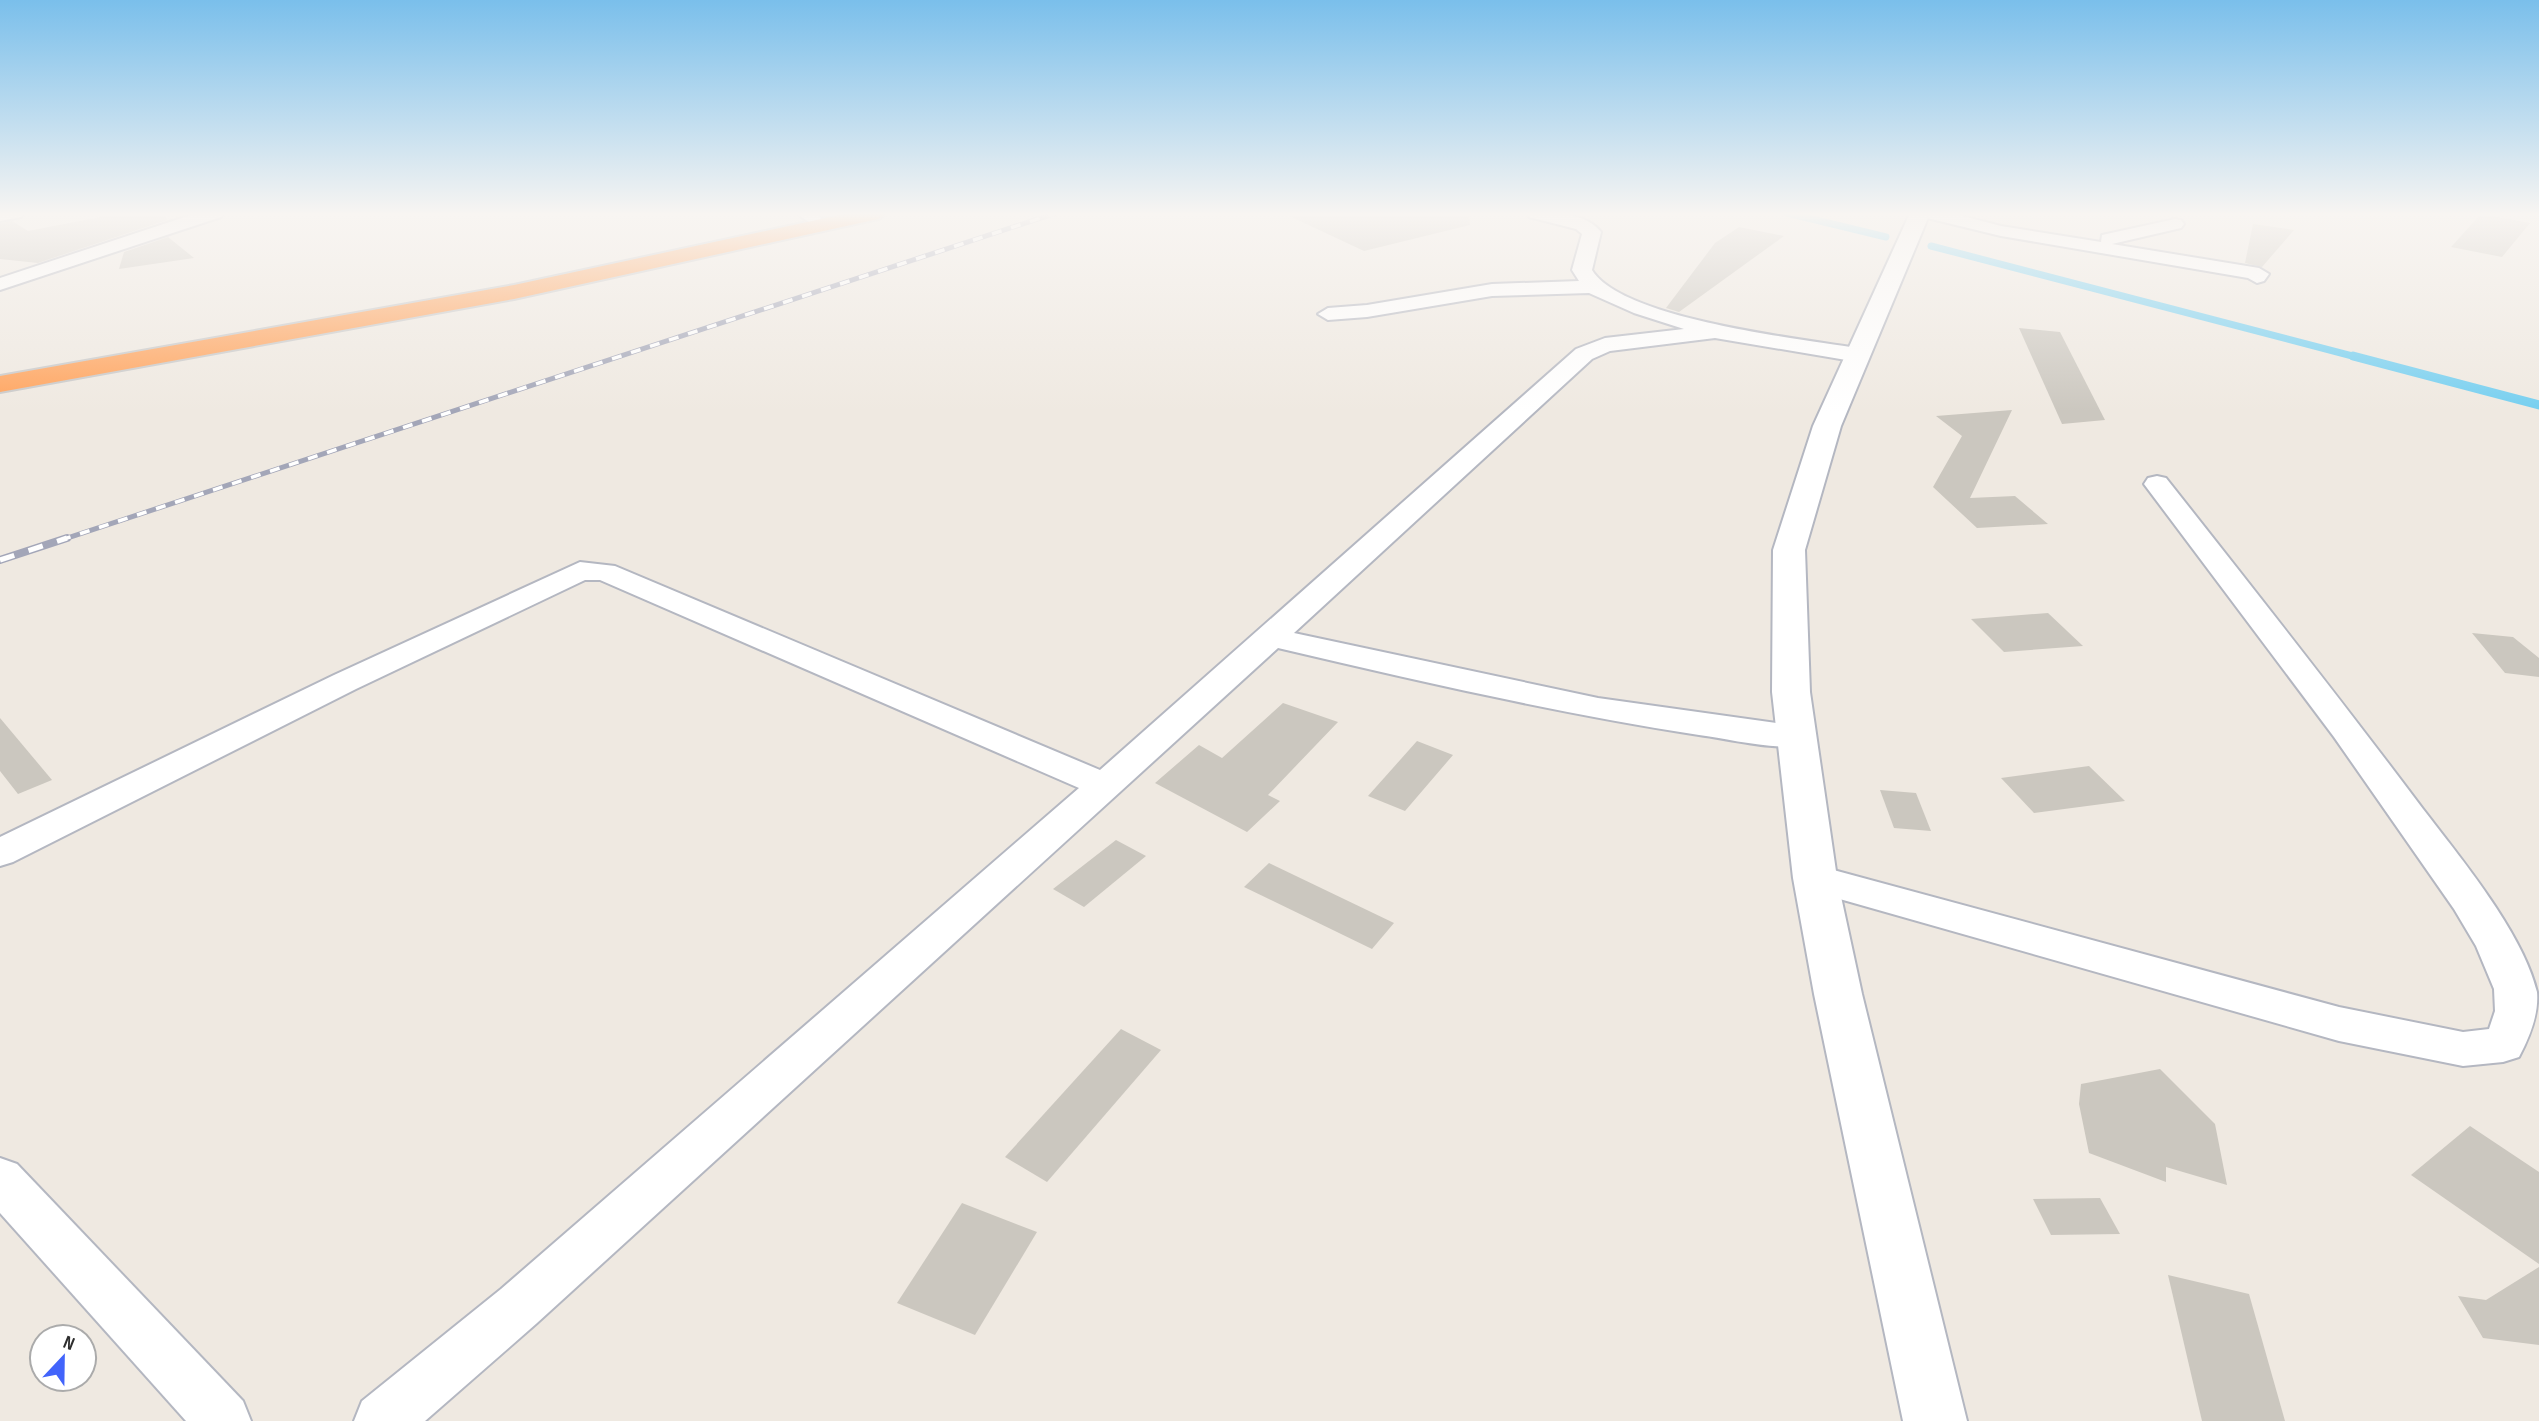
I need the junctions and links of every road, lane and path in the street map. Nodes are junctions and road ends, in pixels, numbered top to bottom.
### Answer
1 (527, 279) edge
2 (572, 279) edge
3 (1587, 279) edge
4 (1891, 279) edge
5 (1592, 287) junction
6 (1328, 314) dead end
7 (1715, 332) junction
8 (1858, 355) junction
9 (0, 372) edge
10 (0, 384) edge
11 (2157, 484) dead end
12 (1272, 637) junction
13 (1797, 737) junction
14 (1105, 785) junction
15 (0, 853) edge
16 (1815, 878) junction
17 (0, 1179) edge
18 (223, 1421) edge
19 (382, 1421) edge
20 (1935, 1421) edge

1 - 9 highway
2 - 10 highway
3 - 5 street
4 - 8 street
5 - 6 street
5 - 7 street
7 - 8 street
7 - 12 street
8 - 13 street
11 - 16 street
12 - 13 street
12 - 14 street
13 - 16 street
14 - 15 street
14 - 19 street
16 - 20 street
17 - 18 street

